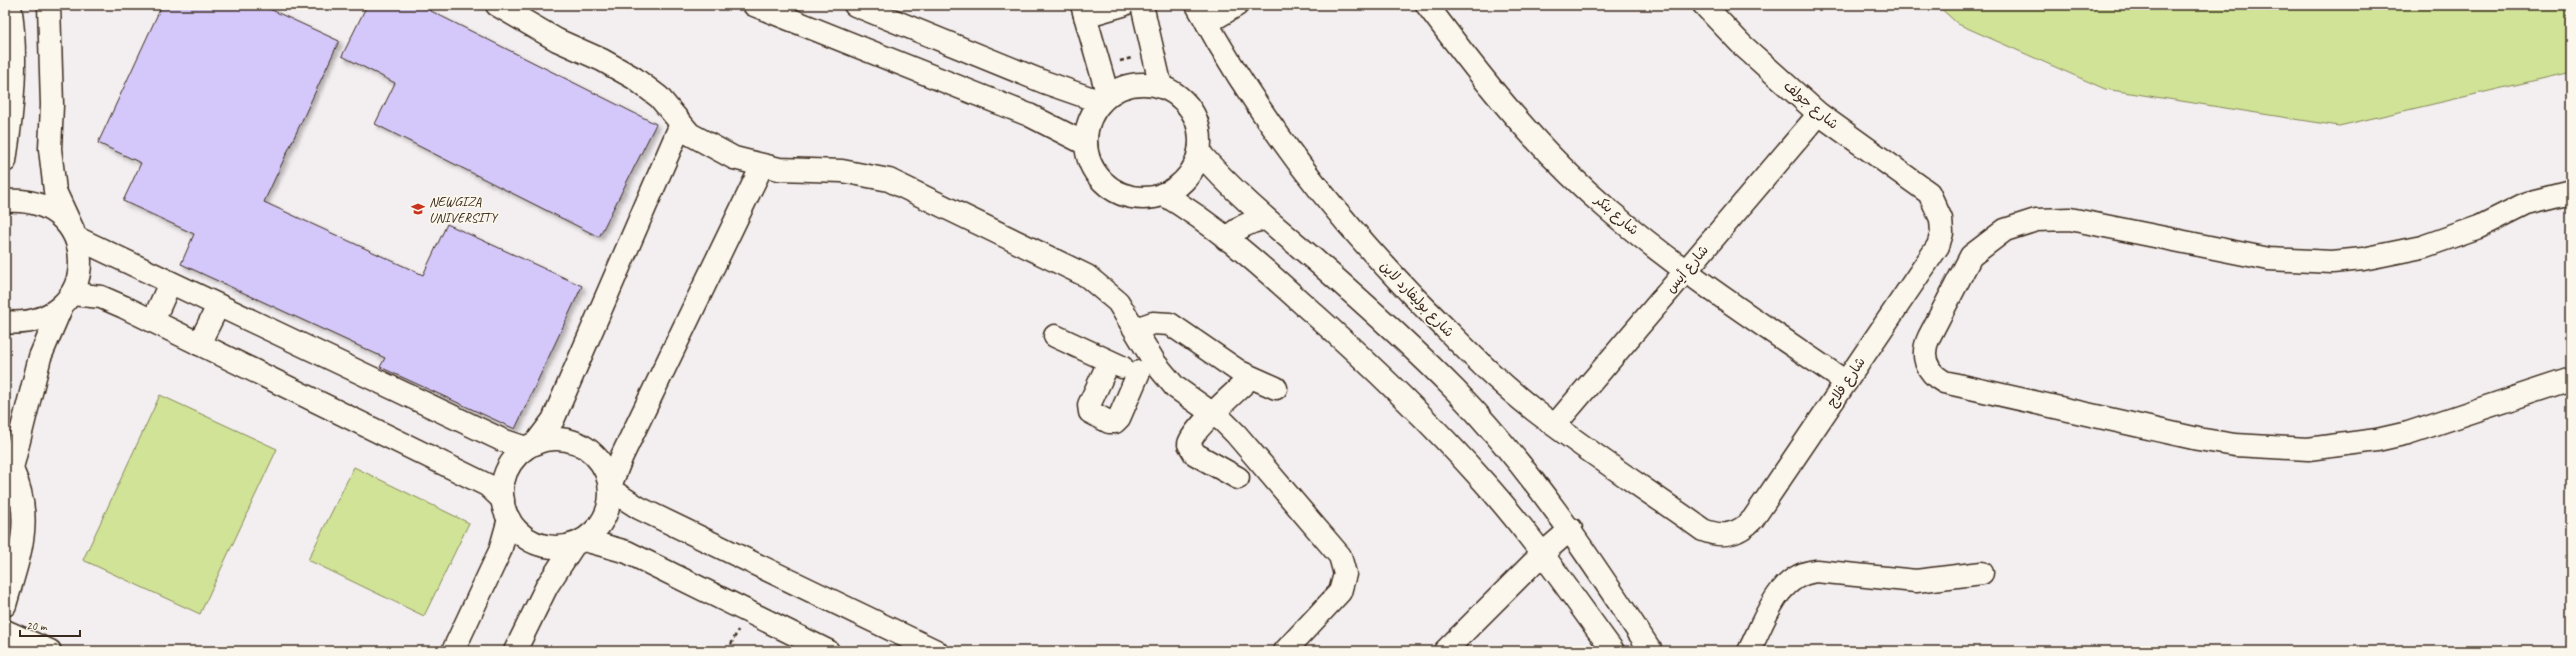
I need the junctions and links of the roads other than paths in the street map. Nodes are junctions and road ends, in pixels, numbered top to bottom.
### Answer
1 (10, 5) edge
2 (49, 5) edge
3 (497, 5) edge
4 (754, 5) edge
5 (855, 5) edge
6 (1123, 5) edge
7 (1142, 5) edge
8 (1237, 5) edge
9 (1427, 5) edge
10 (1704, 5) edge
11 (1083, 10) edge
12 (1202, 14) edge
13 (1161, 87) junction
14 (1104, 99) junction
15 (1818, 114) junction
16 (681, 124) junction
17 (1086, 144) junction
18 (1199, 152) junction
19 (5, 161) edge
20 (762, 166) junction
21 (2571, 192) edge
22 (1929, 193) joint
23 (1163, 194) junction
24 (5, 201) edge
25 (1264, 219) junction
26 (75, 234) junction
27 (1226, 239) junction
28 (1685, 272) junction
29 (170, 283) junction
30 (67, 301) junction
31 (218, 306) junction
32 (153, 321) junction
33 (5, 322) edge
34 (1135, 329) junction
35 (1055, 336) dead end
36 (200, 344) junction
37 (1110, 362) junction
38 (1139, 372) junction
39 (1163, 374) junction
40 (1250, 378) junction
41 (2571, 378) edge
42 (1846, 382) junction
43 (1276, 388) dead end
44 (1212, 414) junction
45 (1555, 425) junction
46 (531, 446) junction
47 (12, 469) junction
48 (1238, 478) dead end
49 (611, 488) junction
50 (5, 496) edge
51 (506, 509) junction
52 (1571, 529) junction
53 (1703, 530) joint
54 (579, 542) junction
55 (1542, 554) junction
56 (1982, 573) dead end
57 (5, 605) edge
58 (5, 631) edge
59 (50, 651) edge
60 (453, 651) edge
61 (515, 651) edge
62 (828, 651) edge
63 (936, 651) edge
64 (1285, 651) edge
65 (1445, 651) edge
66 (1613, 651) edge
67 (1651, 651) edge
68 (1749, 651) edge

1 - 19 street
2 - 26 street
3 - 16 street
4 - 17 street
5 - 14 street
6 - 11 street
7 - 13 street
8 - 12 street
9 - 28 street, شارع بنكر
10 - 15 street, شارع جولف
11 - 14 street
12 - 45 street, شارع بوليفارد لاين
13 - 14 street
13 - 18 street
14 - 17 street
15 - 22 street, شارع جولف
15 - 28 street, شارع أيس
16 - 20 street
16 - 46 street
17 - 23 street
18 - 23 street
18 - 25 street
20 - 34 street
20 - 49 street
21 - 41 street
22 - 42 street, شارع فلاج
23 - 27 street
24 - 26 street
25 - 27 street
25 - 52 street
26 - 29 street
26 - 30 street
27 - 55 street
28 - 42 street, شارع بنكر
28 - 45 street, شارع أيس
29 - 31 street
29 - 32 street
30 - 32 street
30 - 33 street
30 - 47 street
31 - 36 street
31 - 46 street
32 - 36 street
34 - 39 street
34 - 40 street
35 - 37 street
36 - 51 street
37 - 38 street
37 - 38 street
38 - 39 street
39 - 44 street
40 - 43 street
40 - 44 street
42 - 53 street, شارع فلاج
44 - 48 street
44 - 64 street
45 - 53 street, شارع بوليفارد لاين
46 - 49 street
46 - 51 street
47 - 50 street
47 - 57 street
49 - 54 street
49 - 63 street
51 - 54 street
51 - 60 street
52 - 55 street
52 - 67 street
54 - 61 street
54 - 62 street
55 - 65 street
55 - 66 street
56 - 68 street
58 - 59 street

